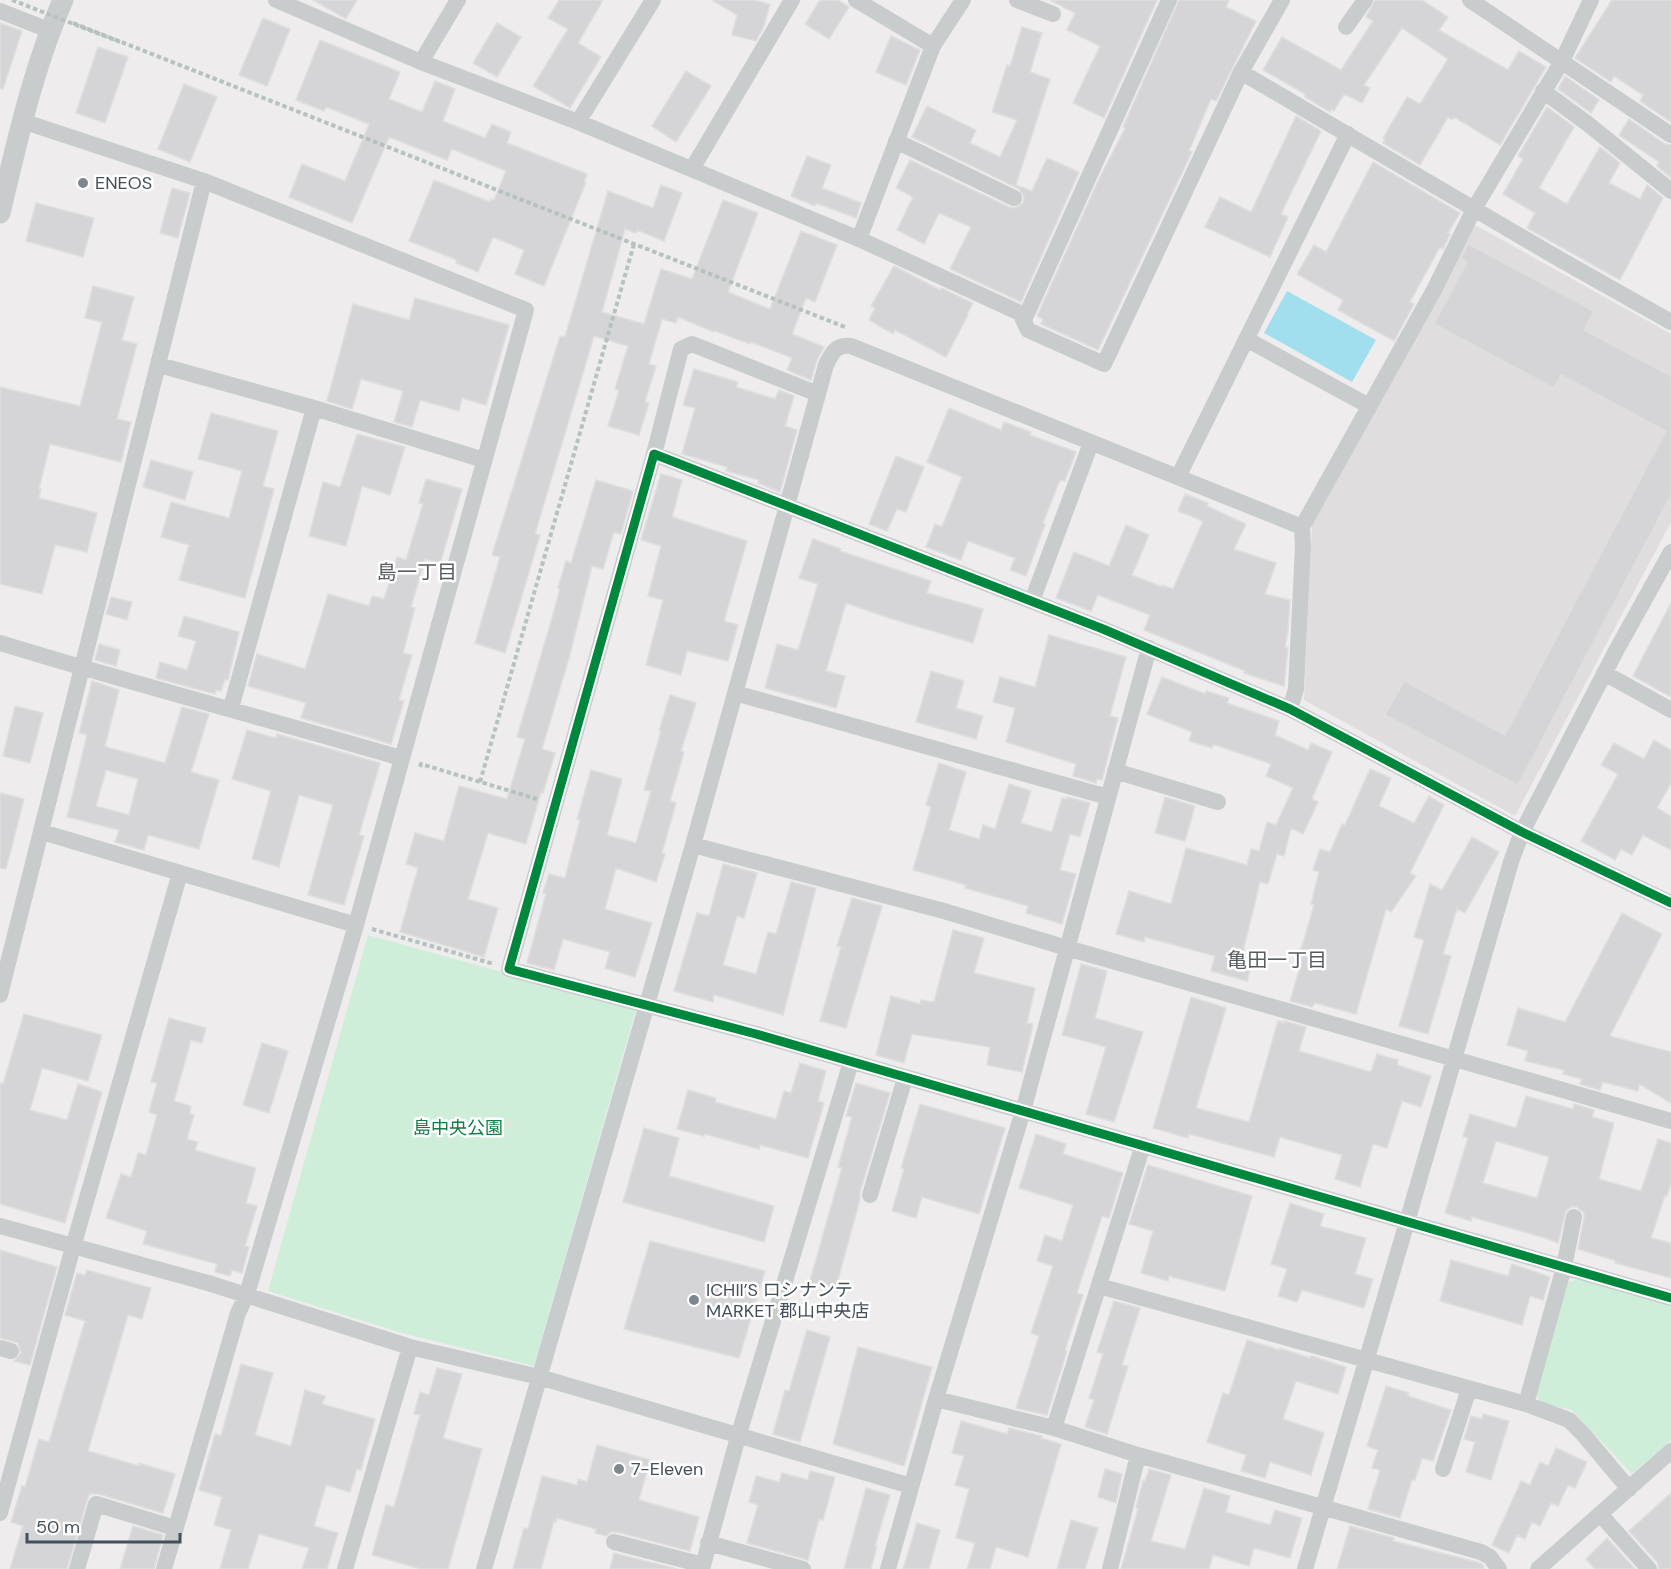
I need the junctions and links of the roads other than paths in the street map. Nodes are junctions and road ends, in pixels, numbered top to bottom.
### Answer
1 (276, 0) edge
2 (458, 0) edge
3 (653, 0) edge
4 (792, 0) edge
5 (856, 0) edge
6 (963, 0) edge
7 (1017, 0) edge
8 (1169, 0) edge
9 (1282, 0) edge
10 (1365, 0) edge
11 (1470, 0) edge
12 (1591, 0) edge
13 (0, 11) edge
14 (1053, 14) dead end
15 (56, 16) edge
16 (1346, 27) dead end
17 (933, 46) junction
18 (1562, 61) junction
19 (421, 62) junction
20 (1241, 72) junction
21 (1544, 92) junction
22 (22, 121) junction
23 (578, 122) junction
24 (1348, 134) junction
25 (1671, 135) edge
26 (896, 141) junction
27 (692, 169) junction
28 (204, 182) junction
29 (1671, 191) edge
30 (1014, 198) dead end
31 (1474, 209) junction
32 (0, 213) edge
33 (859, 239) junction
34 (1023, 320) junction
35 (1671, 322) edge
36 (1246, 339) junction
37 (159, 365) junction
38 (818, 394) junction
39 (1369, 406) junction
40 (314, 408) junction
41 (1091, 443) junction
42 (654, 454) junction
43 (484, 460) junction
44 (1178, 477) junction
45 (787, 505) junction
46 (1302, 527) junction
47 (1671, 552) edge
48 (1032, 601) junction
49 (0, 643) edge
50 (1149, 648) junction
51 (81, 668) junction
52 (1604, 673) junction
53 (735, 693) junction
54 (231, 708) junction
55 (1290, 709) junction
56 (1671, 710) edge
57 (401, 758) junction
58 (1115, 771) junction
59 (1108, 797) junction
60 (1218, 802) dead end
61 (42, 832) junction
62 (1522, 832) junction
63 (693, 845) junction
64 (180, 873) junction
65 (1671, 903) edge
66 (356, 925) junction
67 (1066, 948) junction
68 (0, 994) edge
69 (646, 1005) junction
70 (1453, 1058) junction
71 (851, 1062) junction
72 (905, 1077) junction
73 (1023, 1111) junction
74 (1671, 1121) edge
75 (1143, 1145) junction
76 (870, 1195) dead end
77 (1574, 1217) dead end
78 (1407, 1222) junction
79 (0, 1226) edge
80 (73, 1247) junction
81 (1564, 1267) junction
82 (1099, 1286) junction
83 (247, 1294) junction
84 (1671, 1298) edge
85 (410, 1347) junction
86 (1366, 1360) junction
87 (539, 1377) junction
88 (1469, 1389) junction
89 (936, 1399) junction
90 (1526, 1404) junction
91 (1054, 1428) junction
92 (738, 1437) junction
93 (1671, 1451) edge
94 (1138, 1455) junction
95 (1443, 1469) dead end
96 (911, 1486) junction
97 (1629, 1489) junction
98 (1323, 1506) junction
99 (0, 1513) edge
100 (1600, 1514) junction
101 (175, 1528) junction
102 (615, 1542) dead end
103 (708, 1543) junction
104 (702, 1567) edge
105 (77, 1569) edge
106 (164, 1569) edge
107 (345, 1569) edge
108 (484, 1569) edge
109 (802, 1569) edge
110 (888, 1569) edge
111 (1110, 1569) edge
112 (1305, 1569) edge
113 (1499, 1569) edge
114 (1538, 1569) edge
115 (1649, 1569) edge

1 - 19 street
2 - 19 street
3 - 23 street
4 - 27 street
5 - 17 street
6 - 17 street
7 - 14 street
8 - 34 street
9 - 20 street
10 - 16 street
11 - 18 street
12 - 18 street
13 - 15 street
15 - 22 street
17 - 26 street
18 - 21 street
18 - 25 street
19 - 23 street
20 - 24 street
20 - 34 street
21 - 29 street
21 - 31 street
22 - 28 street
22 - 32 street
23 - 27 street
24 - 31 street
24 - 36 street
26 - 30 street
26 - 33 street
27 - 33 street
28 - 37 street
28 - 43 street
31 - 35 street
31 - 39 street
33 - 34 street
36 - 39 street
36 - 44 street
37 - 40 street
37 - 51 street
38 - 41 street
38 - 42 street
38 - 45 street
39 - 46 street
40 - 43 street
40 - 54 street
41 - 44 street
41 - 48 street
42 - 45 street
42 - 69 street
43 - 57 street
44 - 46 street
45 - 48 street
45 - 53 street
46 - 55 street
47 - 52 street
48 - 50 street
49 - 51 street
50 - 55 street
50 - 58 street
51 - 54 street
51 - 61 street
52 - 56 street
52 - 62 street
53 - 59 street
53 - 63 street
54 - 57 street
55 - 62 street
57 - 66 street
58 - 59 street
58 - 60 street
59 - 67 street
61 - 64 street
61 - 68 street
62 - 65 street
62 - 70 street
63 - 67 street
63 - 69 street
64 - 66 street
64 - 80 street
66 - 83 street
67 - 70 street
67 - 73 street
69 - 71 street
69 - 87 street
70 - 74 street
70 - 78 street
71 - 72 street
71 - 92 street
72 - 73 street
72 - 76 street
73 - 75 street
73 - 89 street
75 - 78 street
75 - 82 street
77 - 81 street
78 - 81 street
78 - 86 street
79 - 80 street
80 - 83 street
80 - 99 street
81 - 84 street
81 - 90 street
82 - 86 street
82 - 91 street
83 - 85 street
83 - 101 street
85 - 87 street
85 - 107 street
86 - 88 street
86 - 98 street
87 - 92 street
87 - 108 street
88 - 90 street
88 - 95 street
89 - 91 street
89 - 96 street
90 - 97 street
91 - 94 street
92 - 96 street
92 - 103 street
93 - 97 street
94 - 98 street
94 - 111 street
96 - 110 street
97 - 100 street
98 - 112 street
98 - 113 street
100 - 114 street
100 - 115 street
101 - 105 street
101 - 106 street
102 - 104 street
103 - 104 street
103 - 109 street

